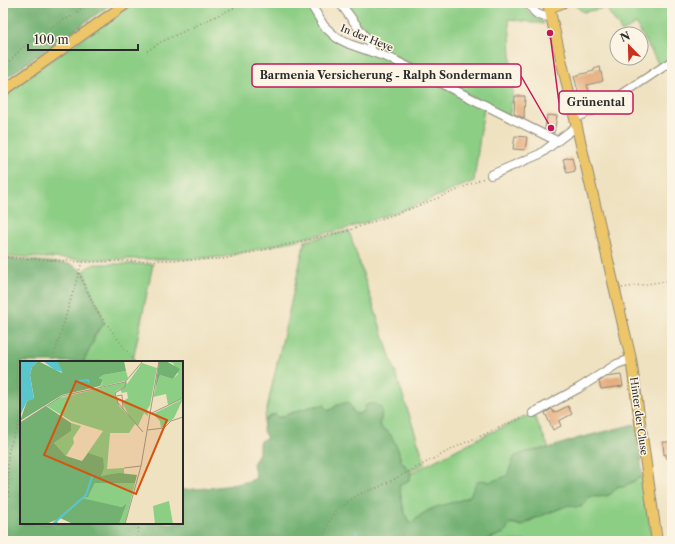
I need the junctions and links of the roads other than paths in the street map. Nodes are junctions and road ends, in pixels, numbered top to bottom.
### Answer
1 (126, 3) edge
2 (310, 3) edge
3 (340, 3) edge
4 (529, 3) edge
5 (562, 3) edge
6 (550, 9) edge
7 (372, 52) junction
8 (672, 61) edge
9 (3, 91) edge
10 (576, 122) junction
11 (557, 141) junction
12 (491, 175) road end
13 (631, 358) junction
14 (533, 413) road end
15 (657, 541) edge

1 - 9 main road
2 - 7 street, In der Heye
3 - 7 street
4 - 6 street
5 - 6 main road
6 - 10 main road, Hinter der Cluse
7 - 11 street, In der Heye
8 - 10 street
10 - 11 street
10 - 13 main road, Hinter der Cluse
11 - 12 street
13 - 14 street
13 - 15 main road, Hinter der Cluse

